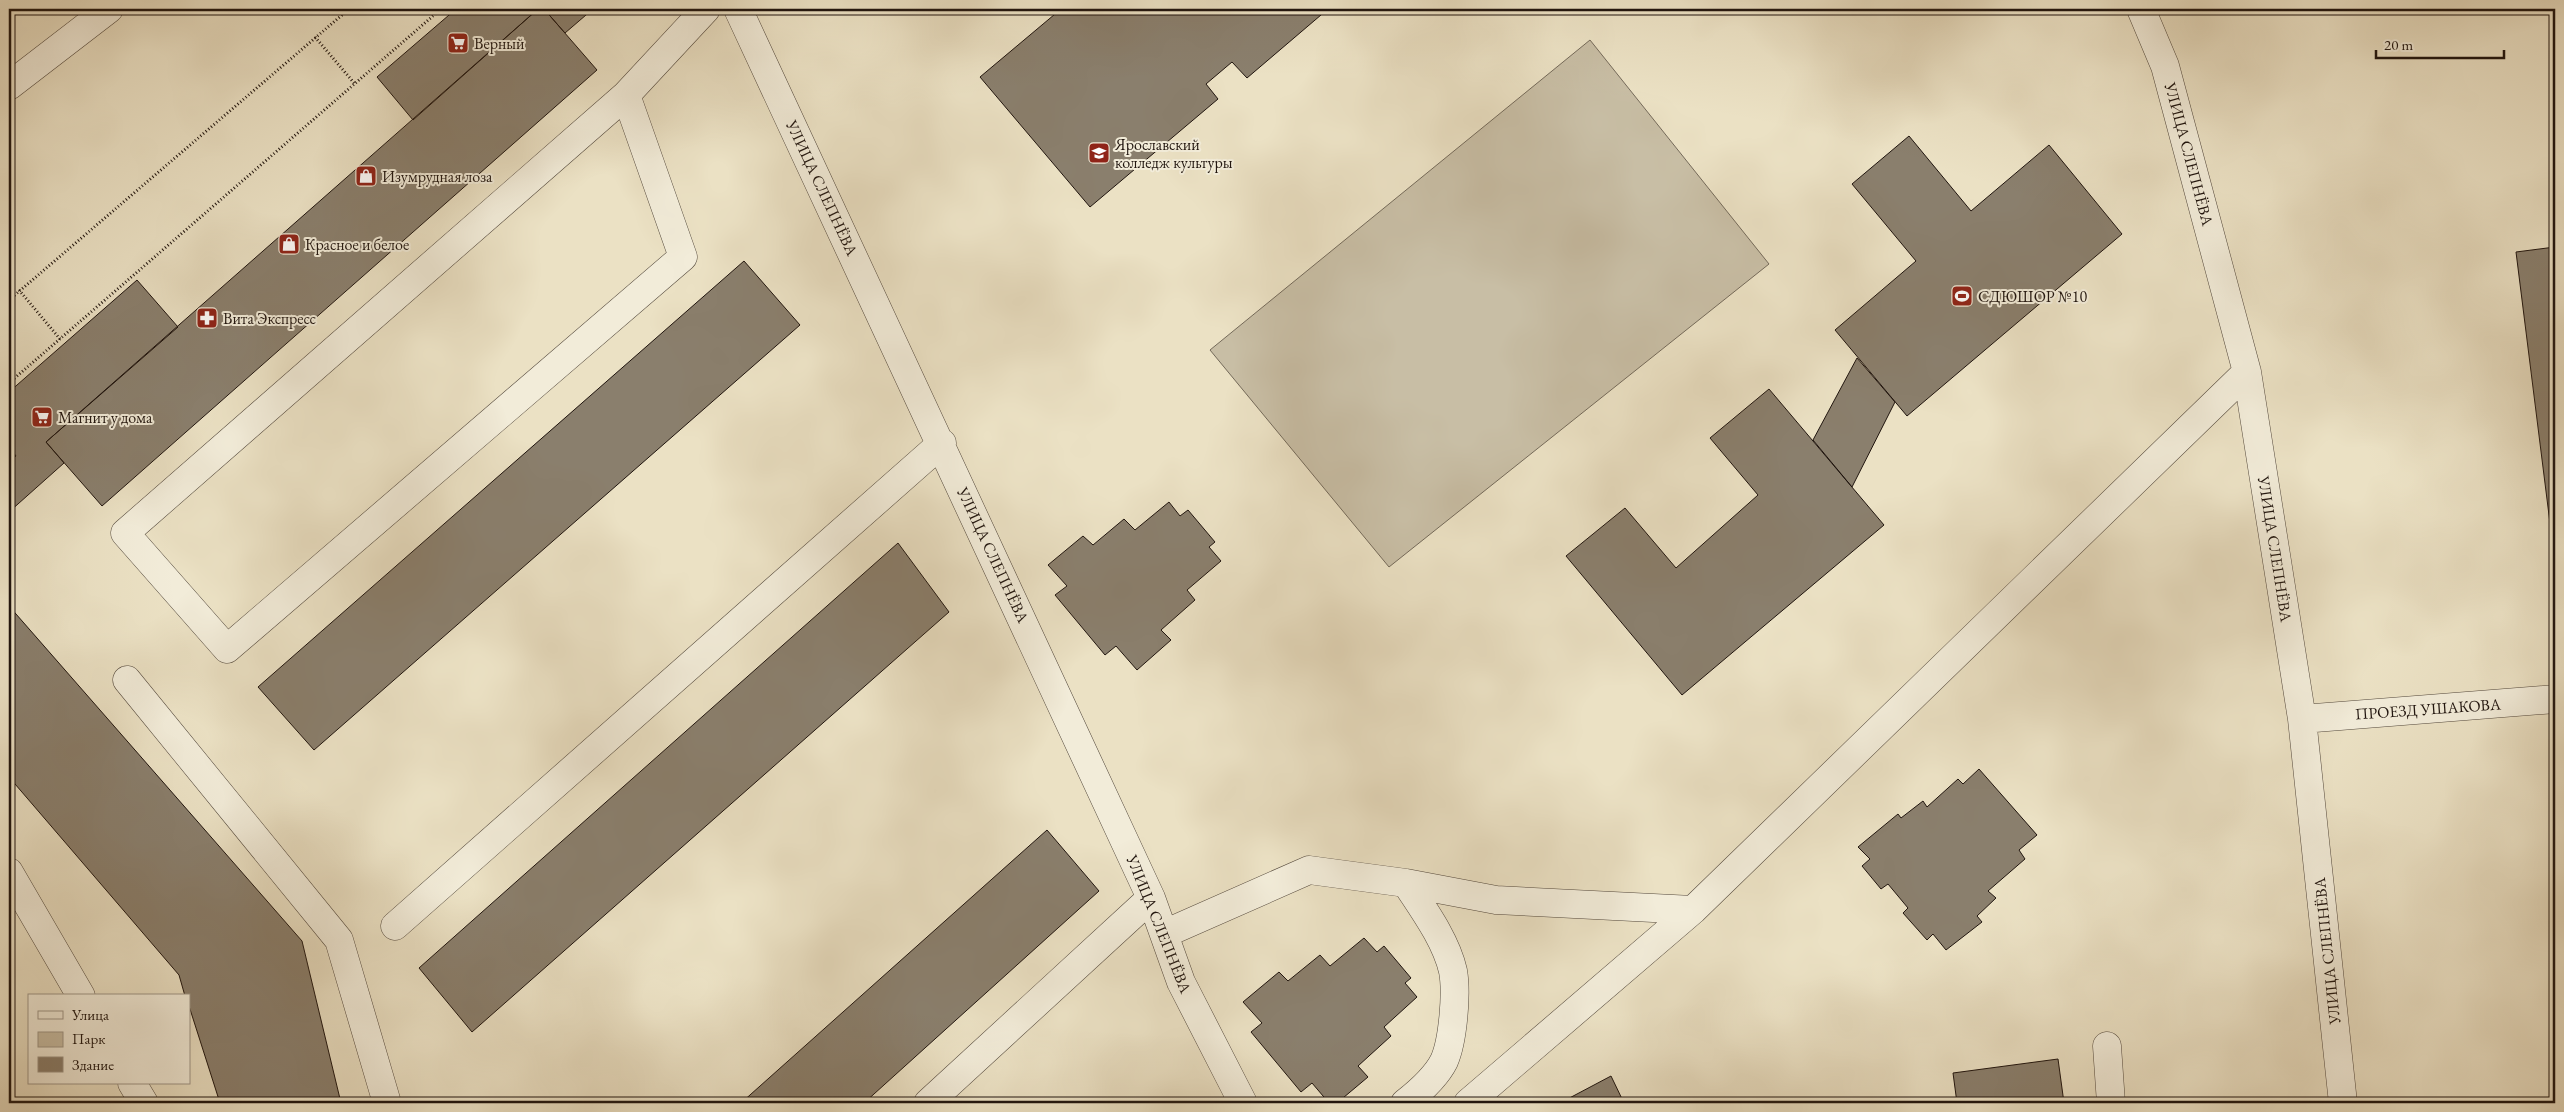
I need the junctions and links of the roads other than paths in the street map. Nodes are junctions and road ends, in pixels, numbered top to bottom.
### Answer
1 (109, 9) edge
2 (706, 9) edge
3 (738, 9) edge
4 (2141, 9) edge
5 (9, 86) edge
6 (626, 95) junction
7 (2247, 372) junction
8 (942, 443) junction
9 (127, 680) dead end
10 (2555, 699) edge
11 (2302, 719) junction
12 (9, 872) edge
13 (1406, 884) junction
14 (1151, 898) junction
15 (1693, 910) junction
16 (396, 926) dead end
17 (1164, 934) junction
18 (80, 994) edge
19 (2106, 1046) dead end
20 (133, 1084) edge
21 (1244, 1102) edge
22 (144, 1103) edge
23 (387, 1103) edge
24 (928, 1103) edge
25 (1405, 1103) edge
26 (1468, 1103) edge
27 (2111, 1103) edge
28 (2344, 1103) edge

1 - 5 street
2 - 6 street
3 - 8 street, УЛИЦА СЛЕПНЁВА
4 - 7 street, УЛИЦА СЛЕПНЁВА
6 - 6 street
7 - 11 street, УЛИЦА СЛЕПНЁВА
7 - 15 street
8 - 14 street, УЛИЦА СЛЕПНЁВА
8 - 16 street
9 - 23 street
10 - 11 street, ПРОЕЗД УШАКОВА
11 - 28 street, УЛИЦА СЛЕПНЁВА
12 - 18 street
13 - 15 street
13 - 17 street
13 - 25 street
14 - 17 street, УЛИЦА СЛЕПНЁВА
14 - 24 street
15 - 26 street
17 - 21 street, УЛИЦА СЛЕПНЁВА
19 - 27 street
20 - 22 street

